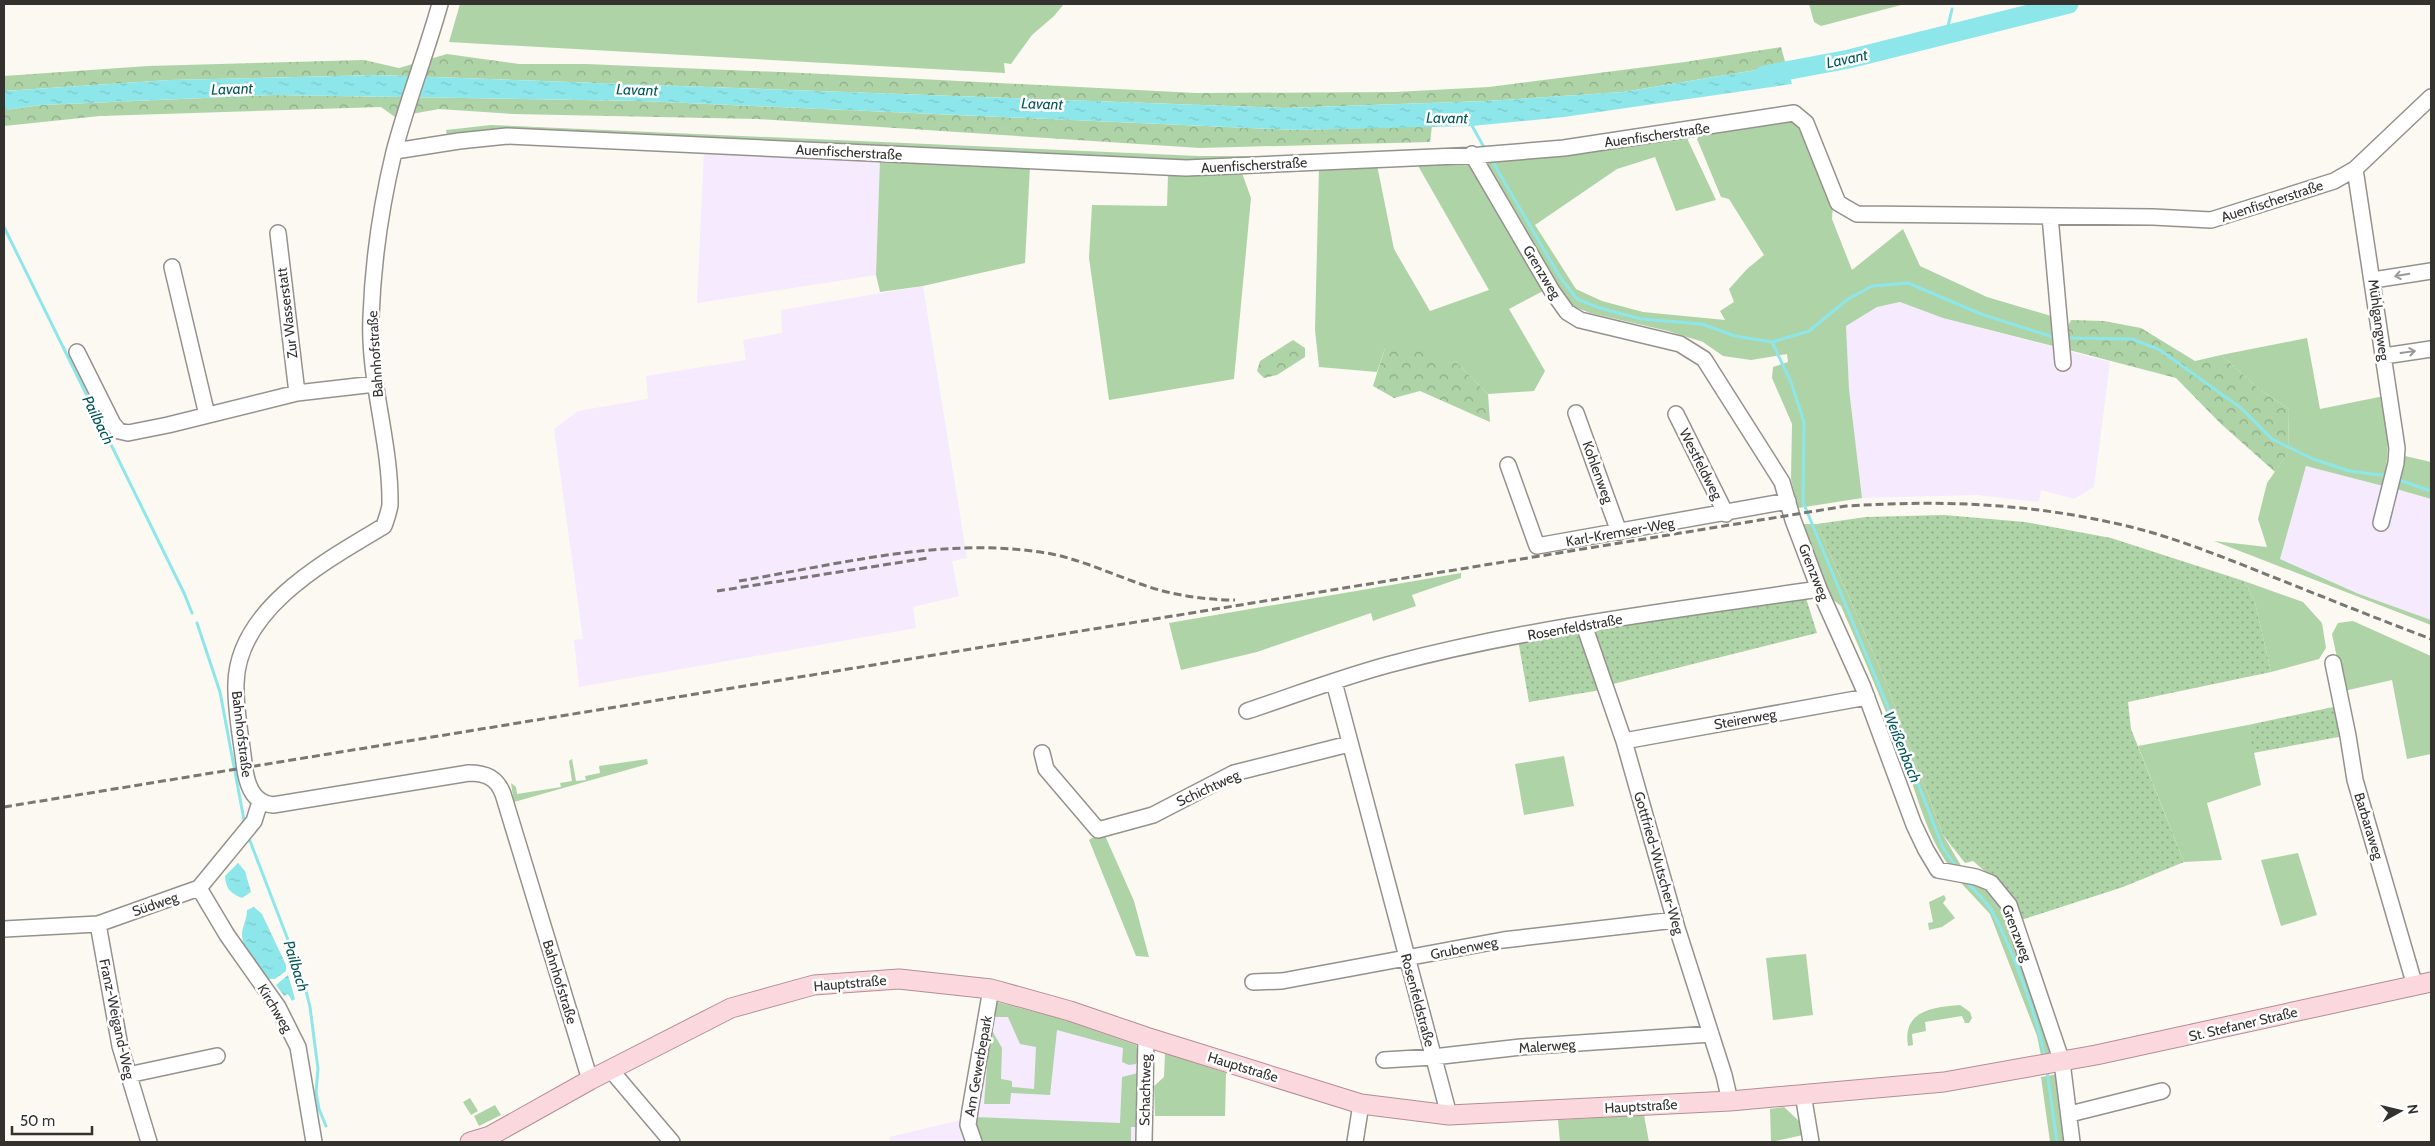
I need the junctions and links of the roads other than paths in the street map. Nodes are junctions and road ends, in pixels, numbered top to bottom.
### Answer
1 (440, 4) edge
2 (2431, 97) edge
3 (395, 151) junction
4 (1476, 154) junction
5 (2355, 169) junction
6 (2050, 216) junction
7 (278, 233) dead end
8 (172, 267) dead end
9 (2431, 271) edge
10 (2373, 280) junction
11 (2431, 349) edge
12 (77, 352) dead end
13 (2384, 356) junction
14 (2064, 363) dead end
15 (375, 384) junction
16 (297, 393) junction
17 (1576, 413) dead end
18 (1676, 414) dead end
19 (208, 415) junction
20 (1508, 465) dead end
21 (1788, 501) junction
22 (1726, 514) junction
23 (2381, 523) dead end
24 (1619, 532) junction
25 (1819, 589) junction
26 (1584, 625) junction
27 (2333, 664) dead end
28 (1334, 682) junction
29 (1867, 697) junction
30 (1247, 711) dead end
31 (1624, 742) junction
32 (1349, 744) junction
33 (1042, 753) dead end
34 (260, 802) junction
35 (199, 888) junction
36 (1675, 920) junction
37 (98, 924) junction
38 (4, 929) edge
39 (1407, 959) junction
40 (1253, 982) dead end
41 (2423, 984) edge
42 (991, 989) junction
43 (1711, 1034) junction
44 (1146, 1037) junction
45 (217, 1056) dead end
46 (1432, 1057) junction
47 (1384, 1060) dead end
48 (2052, 1064) junction
49 (610, 1069) junction
50 (128, 1075) junction
51 (590, 1080) junction
52 (2162, 1091) dead end
53 (1803, 1094) junction
54 (1730, 1101) junction
55 (1361, 1104) junction
56 (2070, 1114) junction
57 (1449, 1115) junction
58 (491, 1139) edge
59 (149, 1142) edge
60 (314, 1142) edge
61 (470, 1142) edge
62 (672, 1142) edge
63 (974, 1142) edge
64 (1144, 1142) edge
65 (1355, 1142) edge
66 (1811, 1142) edge
67 (2072, 1142) edge

1 - 3 street, Bahnhofstraße
2 - 5 street, Auenfischerstraße
3 - 4 street, Auenfischerstraße
3 - 15 street, Bahnhofstraße
4 - 6 street, Auenfischerstraße
4 - 21 street, Grenzweg
5 - 6 street, Auenfischerstraße
5 - 10 street, Mühlgangweg
6 - 14 street
7 - 16 street, Zur Wasserstatt
8 - 19 street
9 -> 10 street
10 - 13 street, Mühlgangweg
13 -> 11 street
12 - 19 street
13 - 23 street, Mühlgangweg
15 - 16 street
15 - 34 street, Bahnhofstraße
16 - 19 street
17 - 24 street, Kohlenweg
18 - 22 street, Westfeldweg
20 - 24 street, Karl-Kremser-Weg
21 - 22 street, Karl-Kremser-Weg
21 - 25 street, Grenzweg
22 - 24 street, Karl-Kremser-Weg
25 - 26 street, Rosenfeldstraße
25 - 29 street, Grenzweg
26 - 28 street, Rosenfeldstraße
26 - 31 street, Gottfried-Wutscher-Weg
27 - 41 street, Barbaraweg
28 - 30 street, Rosenfeldstraße
28 - 32 street, Rosenfeldstraße
29 - 31 street, Steirerweg
29 - 48 street, Grenzweg
31 - 36 street, Gottfried-Wutscher-Weg
32 - 33 street, Schichtweg
32 - 39 street, Rosenfeldstraße
34 - 35 street
34 - 51 street, Bahnhofstraße
35 - 37 street, Südweg
35 - 60 street, Kirchweg
36 - 39 street, Grubenweg
36 - 43 street, Gottfried-Wutscher-Weg
37 - 38 street, Südweg
37 - 50 street, Franz-Weigand-Weg
39 - 40 street, Grubenweg
39 - 46 street, Rosenfeldstraße
41 - 48 main road, St. Stefaner Straße
42 - 44 main road, Hauptstraße
42 - 49 main road, Hauptstraße
42 - 63 street, Am Gewerbepark
43 - 46 street, Malerweg
43 - 54 street, Gottfried-Wutscher-Weg
44 - 55 main road, Hauptstraße
44 - 64 street, Schachtweg
45 - 50 street
46 - 47 street, Malerweg
46 - 57 street, Rosenfeldstraße
48 - 53 main road, Hauptstraße
48 - 56 street, Grenzweg
49 - 51 main road, Hauptstraße
49 - 62 street
50 - 59 street, Franz-Weigand-Weg
51 - 58 main road, Hauptstraße
52 - 56 street
53 - 54 main road, Hauptstraße
53 - 66 street
54 - 57 main road, Hauptstraße
55 - 57 main road, Hauptstraße
55 - 65 street
56 - 67 street, Grenzweg
58 - 61 main road, Hauptstraße

